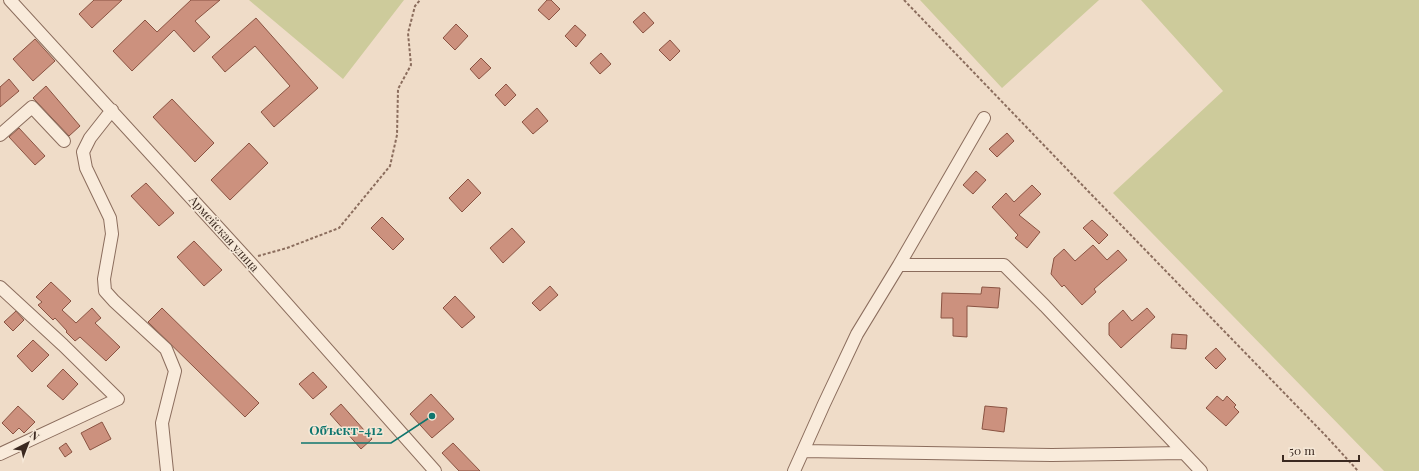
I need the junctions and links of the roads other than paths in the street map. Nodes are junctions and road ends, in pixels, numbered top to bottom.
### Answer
1 (10, 0) edge
2 (112, 110) junction
3 (984, 118) dead end
4 (0, 135) edge
5 (64, 140) dead end
6 (899, 265) junction
7 (0, 287) edge
8 (2, 451) edge
9 (803, 451) junction
10 (1184, 453) junction
11 (167, 471) edge
12 (435, 471) edge
13 (794, 471) edge
14 (1201, 471) edge

1 - 2 street, Армейская улица
2 - 11 street
2 - 12 street, Армейская улица
3 - 6 street
4 - 5 street
6 - 9 street
6 - 10 street
7 - 8 street
9 - 10 street
9 - 13 street
10 - 14 street

